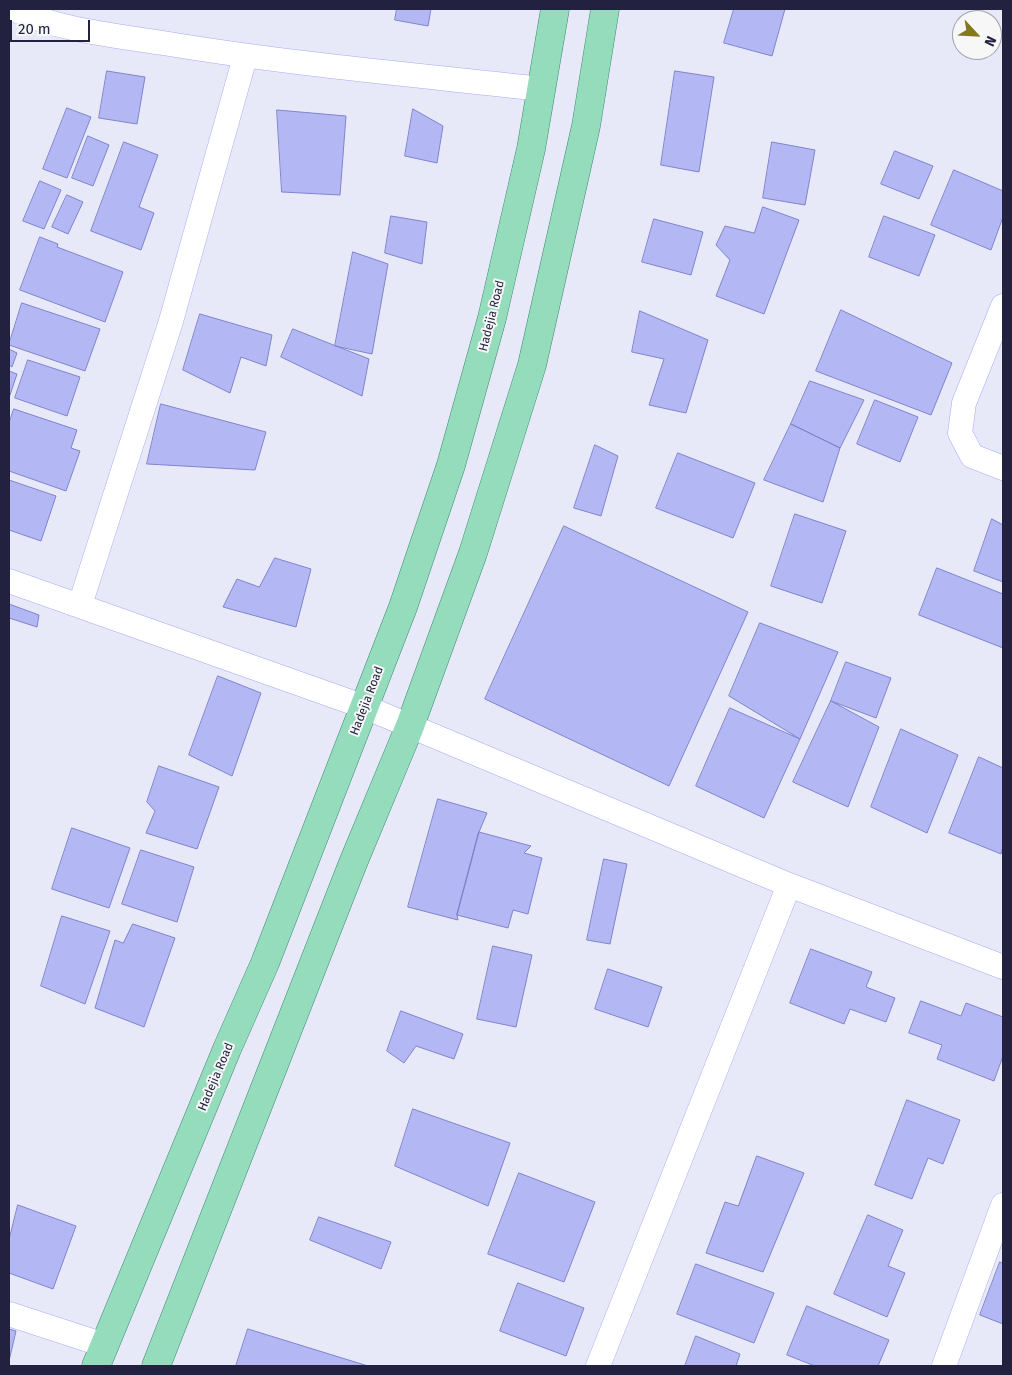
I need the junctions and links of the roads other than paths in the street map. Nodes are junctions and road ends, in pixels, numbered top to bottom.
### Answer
1 (13, 9) edge
2 (555, 9) edge
3 (605, 9) edge
4 (245, 56) junction
5 (542, 89) junction
6 (1003, 306) edge
7 (1003, 468) edge
8 (9, 581) edge
9 (80, 606) junction
10 (365, 707) junction
11 (410, 726) junction
12 (789, 885) junction
13 (1003, 967) edge
14 (1003, 1206) edge
15 (9, 1314) edge
16 (100, 1356) edge
17 (156, 1366) edge
18 (598, 1366) edge
19 (944, 1366) edge

1 - 4 street
2 - 5 main road, Hadejia Road
3 - 11 main road
4 - 5 street
4 - 9 street
5 - 10 main road, Hadejia Road
6 - 7 street
8 - 9 street
9 - 10 street
10 - 11 street
10 - 16 main road, Hadejia Road
11 - 12 street
11 - 17 main road
12 - 13 street
12 - 18 street
14 - 19 street
15 - 16 street

